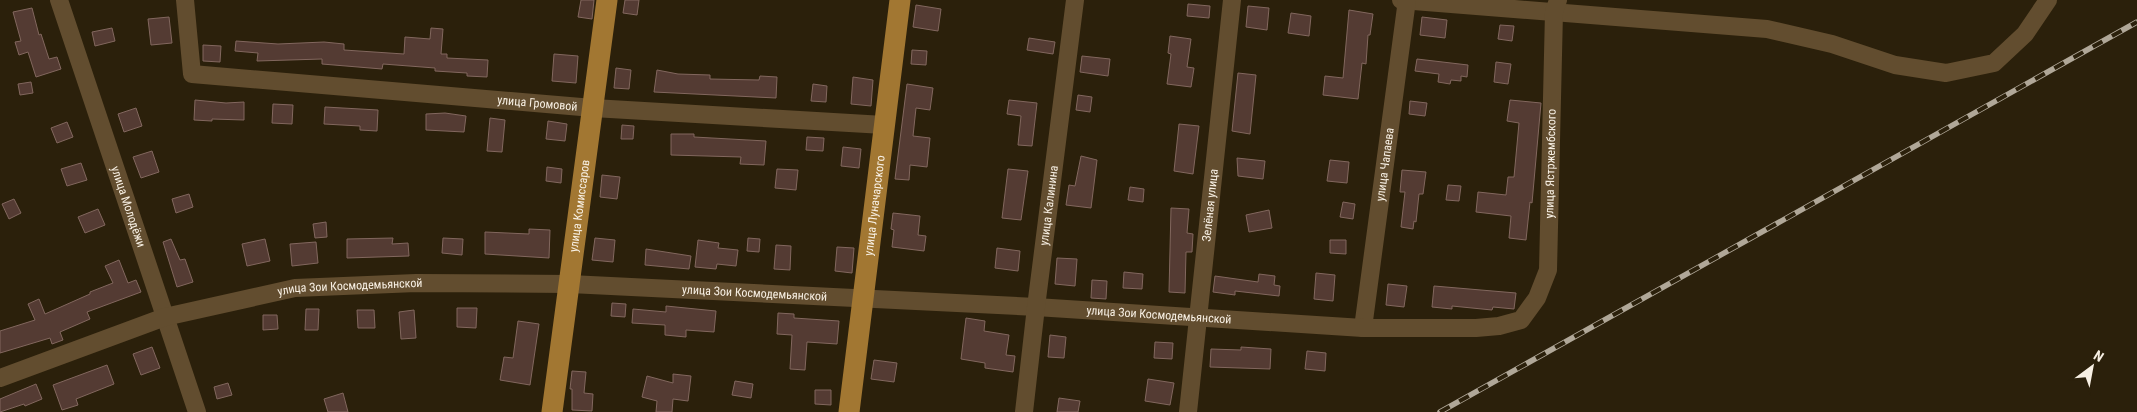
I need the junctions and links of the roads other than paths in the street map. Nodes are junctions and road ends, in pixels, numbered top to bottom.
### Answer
1 (59, 0) edge
2 (185, 0) edge
3 (607, 0) edge
4 (900, 0) edge
5 (1075, 0) edge
6 (1232, 0) edge
7 (1401, 0) edge
8 (1407, 0) edge
9 (2048, 0) edge
10 (1556, 6) edge
11 (593, 108) junction
12 (884, 125) junction
13 (570, 284) junction
14 (864, 298) junction
15 (1036, 307) junction
16 (165, 318) junction
17 (1197, 318) junction
18 (1521, 320) joint
19 (1364, 328) junction
20 (0, 378) edge
21 (197, 412) edge
22 (552, 412) edge
23 (849, 412) edge
24 (1024, 412) edge
25 (1188, 412) edge

1 - 16 street, улица Молодёжи
2 - 11 street, улица Громовой
3 - 11 main road, улица Комиссаров
4 - 12 main road, улица Луначарского
5 - 15 street, улица Калинина
6 - 17 street, Зелёная улица
7 - 8 street
8 - 10 street
8 - 19 street, улица Чапаева
9 - 10 street
10 - 18 street, улица Ястржембского
11 - 12 street, улица Громовой
11 - 13 main road, улица Комиссаров
12 - 14 main road, улица Луначарского
13 - 14 street, улица Зои Космодемьянской
13 - 16 street, улица Зои Космодемьянской
13 - 22 main road, улица Комиссаров
14 - 15 street, улица Зои Космодемьянской
14 - 23 main road, улица Луначарского
15 - 17 street, улица Зои Космодемьянской
15 - 24 street, улица Калинина
16 - 20 street, улица Зои Космодемьянской
16 - 21 street, улица Молодёжи
17 - 19 street, улица Зои Космодемьянской
17 - 25 street, Зелёная улица
18 - 19 street, улица Зои Космодемьянской

